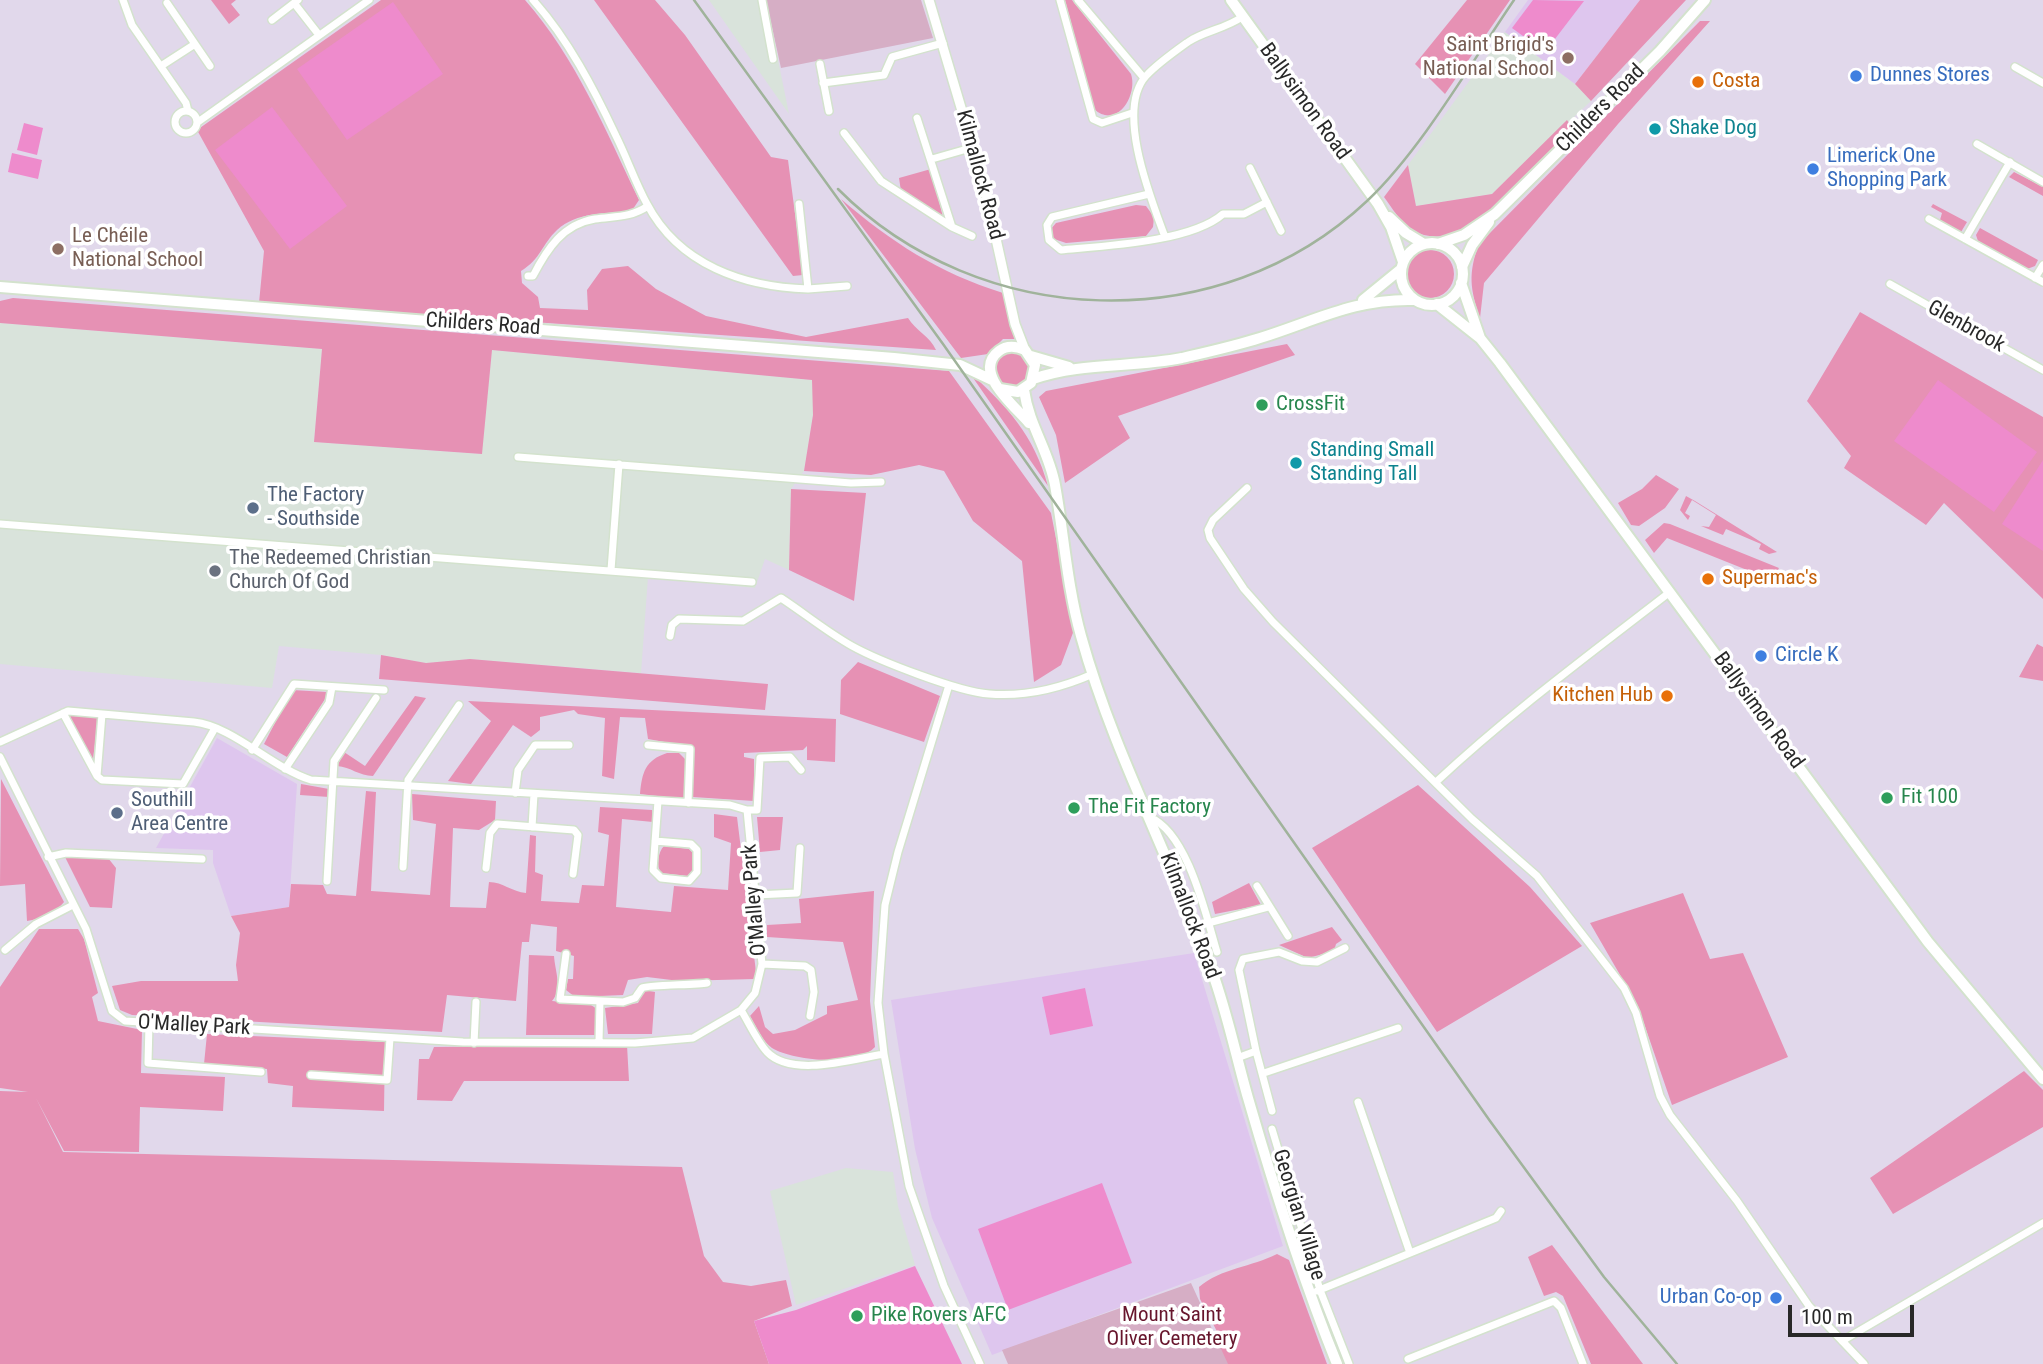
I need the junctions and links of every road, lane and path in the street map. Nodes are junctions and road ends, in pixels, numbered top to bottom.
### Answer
1 (123, 0) edge
2 (369, 0) edge
3 (533, 0) edge
4 (762, 0) edge
5 (929, 0) edge
6 (1060, 0) edge
7 (1078, 0) edge
8 (1231, 0) edge
9 (1705, 0) edge
10 (296, 2) edge
11 (167, 3) dead end
12 (1242, 17) junction
13 (272, 20) dead end
14 (319, 35) junction
15 (943, 43) junction
16 (195, 44) junction
17 (773, 59) dead end
18 (820, 64) dead end
19 (161, 66) junction
20 (210, 66) dead end
21 (2015, 66) dead end
22 (1144, 78) junction
23 (823, 83) junction
24 (2043, 83) edge
25 (188, 111) junction
26 (829, 111) dead end
27 (1132, 113) junction
28 (917, 118) dead end
29 (198, 122) junction
30 (844, 133) dead end
31 (1977, 144) dead end
32 (974, 147) junction
33 (932, 159) junction
34 (2010, 162) junction
35 (1250, 168) dead end
36 (2043, 182) edge
37 (1149, 194) junction
38 (1267, 202) junction
39 (799, 204) dead end
40 (1378, 204) junction
41 (648, 206) junction
42 (1495, 214) junction
43 (1930, 219) dead end
44 (952, 227) junction
45 (1281, 231) dead end
46 (972, 236) dead end
47 (1165, 237) junction
48 (1965, 239) junction
49 (1424, 244) junction
50 (1438, 244) junction
51 (2043, 265) edge
52 (1402, 266) junction
53 (1462, 267) junction
54 (528, 276) dead end
55 (2035, 278) junction
56 (1461, 282) junction
57 (2043, 282) edge
58 (1889, 284) dead end
59 (847, 286) dead end
60 (2, 288) edge
61 (808, 289) junction
62 (1415, 300) junction
63 (1358, 304) junction
64 (1437, 304) junction
65 (1480, 338) junction
66 (1028, 353) junction
67 (995, 355) junction
68 (960, 365) junction
69 (1076, 369) junction
70 (2043, 370) edge
71 (1033, 379) junction
72 (992, 380) junction
73 (1000, 389) junction
74 (1024, 390) junction
75 (1032, 428) junction
76 (517, 457) dead end
77 (619, 464) junction
78 (881, 482) dead end
79 (1247, 488) dead end
80 (0, 524) edge
81 (611, 570) junction
82 (752, 582) dead end
83 (1670, 592) junction
84 (670, 636) dead end
85 (1093, 674) junction
86 (949, 685) junction
87 (332, 687) junction
88 (384, 691) dead end
89 (376, 698) dead end
90 (459, 705) dead end
91 (63, 713) junction
92 (102, 714) junction
93 (215, 728) junction
94 (0, 742) edge
95 (569, 745) dead end
96 (648, 745) dead end
97 (252, 750) junction
98 (0, 757) edge
99 (285, 769) junction
100 (801, 770) dead end
101 (97, 776) junction
102 (1436, 782) junction
103 (333, 783) junction
104 (408, 787) junction
105 (515, 793) junction
106 (534, 794) junction
107 (658, 801) junction
108 (688, 803) junction
109 (747, 810) junction
110 (1149, 817) junction
111 (532, 827) junction
112 (655, 841) junction
113 (800, 848) dead end
114 (48, 857) junction
115 (202, 859) dead end
116 (403, 867) dead end
117 (486, 868) dead end
118 (1189, 868) junction
119 (573, 874) dead end
120 (1175, 875) junction
121 (327, 881) dead end
122 (1257, 886) dead end
123 (756, 895) junction
124 (73, 905) junction
125 (1268, 907) junction
126 (1208, 923) junction
127 (1288, 936) dead end
128 (1345, 948) dead end
129 (5, 950) dead end
130 (1217, 952) dead end
131 (566, 954) dead end
132 (762, 964) junction
133 (707, 983) dead end
134 (600, 1001) junction
135 (476, 1002) dead end
136 (741, 1010) junction
137 (810, 1016) dead end
138 (149, 1024) junction
139 (1398, 1028) dead end
140 (390, 1038) junction
141 (599, 1042) junction
142 (474, 1043) junction
143 (1256, 1051) junction
144 (884, 1054) junction
145 (1237, 1058) junction
146 (261, 1072) dead end
147 (1264, 1073) junction
148 (311, 1075) dead end
149 (2043, 1079) edge
150 (1358, 1102) dead end
151 (1272, 1111) dead end
152 (1272, 1129) dead end
153 (1286, 1200) junction
154 (1501, 1212) dead end
155 (2043, 1223) edge
156 (1410, 1253) junction
157 (1314, 1292) junction
158 (1842, 1341) junction
159 (1408, 1359) dead end
160 (979, 1364) edge
161 (1337, 1364) edge
162 (1349, 1364) edge
163 (1583, 1364) edge
164 (1864, 1364) edge

1 - 19 street
2 - 14 street
3 - 41 street
4 - 17 street
5 - 15 street, Kilmallock Road
6 - 27 street
7 - 22 street
8 - 12 main road, Ballysimon Road
9 - 42 main road, Childers Road
10 - 13 street
10 - 14 street
11 - 16 street
12 - 22 street
12 - 40 main road, Ballysimon Road
14 - 29 street
15 - 23 street
15 - 32 street, Kilmallock Road
16 - 19 street
16 - 20 street
18 - 23 street
19 - 25 street
21 - 24 street
22 - 27 street
23 - 26 street
25 - 29 street
25 - 29 street
27 - 37 street
28 - 33 street
30 - 44 street
31 - 34 street
32 - 33 street
32 - 66 street, Kilmallock Road
33 - 44 street
34 - 36 street
34 - 48 street
35 - 38 street
37 - 47 street
37 - 47 street
38 - 45 street
38 - 47 street
39 - 61 street
40 - 49 main road, Ballysimon Road
40 - 52 main road, Ballysimon Road
41 - 54 street
41 - 61 street
42 - 50 main road, Childers Road
42 - 53 main road, Childers Road
43 - 48 street
44 - 46 street
48 - 55 street
49 - 50 main road
49 - 52 main road
50 - 53 main road
51 - 55 street
52 - 62 main road
52 - 63 main road
53 - 56 main road
55 - 57 street
56 - 64 main road
56 - 65 main road, Ballysimon Road
58 - 70 street, Glenbrook
59 - 61 street
60 - 68 main road, Childers Road
62 - 63 main road
62 - 64 main road
63 - 69 main road
64 - 65 main road, Ballysimon Road
65 - 83 main road, Ballysimon Road
66 - 67 main road
66 - 69 main road
66 - 71 main road
67 - 68 main road, Childers Road
67 - 72 main road
68 - 72 main road, Childers Road
69 - 71 main road
71 - 74 main road
72 - 73 main road
73 - 74 main road
73 - 75 main road, Kilmallock Road
74 - 75 main road, Kilmallock Road
75 - 85 main road, Kilmallock Road
76 - 77 street
77 - 78 street
77 - 81 street
79 - 102 street
80 - 81 street
81 - 82 street
83 - 102 street
83 - 149 main road, Ballysimon Road
84 - 86 street
85 - 86 street
85 - 110 main road, Kilmallock Road
86 - 144 street
87 - 88 street
87 - 97 street
87 - 99 street
89 - 103 street
90 - 104 street
91 - 92 street
91 - 94 street
91 - 101 street
92 - 93 street
92 - 101 street
93 - 97 street
93 - 101 street
95 - 105 street
96 - 108 street
97 - 99 street
98 - 114 street
99 - 103 street
100 - 109 street
102 - 158 street
103 - 104 street
103 - 121 street
104 - 105 street
104 - 116 street
105 - 106 street
106 - 107 street
106 - 111 street
107 - 108 street
107 - 112 street
108 - 109 street
109 - 123 street, O'Malley Park
110 - 118 street
110 - 120 main road, Kilmallock Road
111 - 117 street
111 - 119 street
112 - 112 street
113 - 123 street
114 - 115 street
114 - 124 street
118 - 120 street
118 - 126 street
120 - 145 main road, Kilmallock Road
122 - 125 street
123 - 132 street, O'Malley Park
124 - 129 street
124 - 138 street, O'Malley Park
125 - 126 street
125 - 127 street
126 - 130 street
128 - 143 street
131 - 134 street
132 - 136 street, O'Malley Park
132 - 137 street
133 - 134 street
134 - 141 street
135 - 142 street
136 - 141 street, O'Malley Park
136 - 144 street
138 - 140 street, O'Malley Park
138 - 146 street
139 - 147 street
140 - 142 street, O'Malley Park
140 - 148 street
141 - 142 street, O'Malley Park
143 - 145 street
143 - 147 street
144 - 160 street
145 - 153 main road, Kilmallock Road
147 - 151 street
150 - 156 street
152 - 153 street, Georgian Village
153 - 157 main road, Kilmallock Road
154 - 156 street, Georgian Village
155 - 158 street
156 - 157 street, Georgian Village
157 - 161 main road, Kilmallock Road
157 - 162 street
158 - 164 street
159 - 163 street

